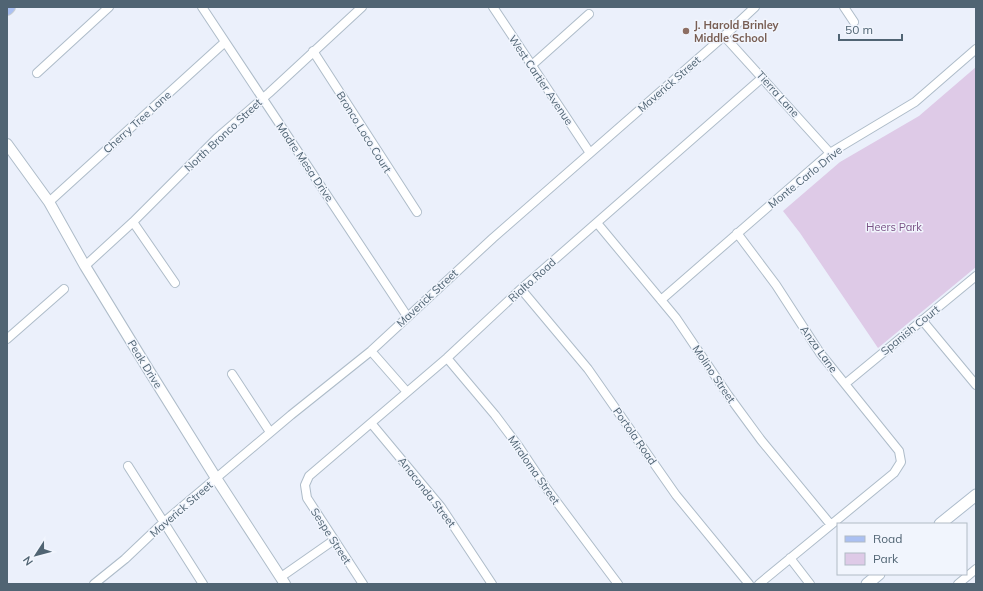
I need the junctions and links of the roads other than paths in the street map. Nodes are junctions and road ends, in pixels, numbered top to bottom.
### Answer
1 (109, 7) edge
2 (202, 7) edge
3 (362, 7) edge
4 (493, 7) edge
5 (755, 7) edge
6 (844, 7) edge
7 (590, 14) dead end
8 (854, 22) dead end
9 (724, 36) junction
10 (225, 42) junction
11 (976, 49) edge
12 (313, 51) junction
13 (532, 66) junction
14 (36, 73) dead end
15 (763, 77) junction
16 (263, 98) junction
17 (7, 144) edge
18 (590, 153) junction
19 (830, 153) junction
20 (49, 202) junction
21 (417, 212) dead end
22 (133, 222) junction
23 (597, 223) junction
24 (737, 233) junction
25 (85, 266) junction
26 (976, 276) edge
27 (175, 283) dead end
28 (64, 289) dead end
29 (521, 289) junction
30 (661, 300) junction
31 (407, 316) junction
32 (922, 320) junction
33 (7, 339) edge
34 (371, 351) junction
35 (447, 358) junction
36 (232, 374) dead end
37 (845, 384) junction
38 (976, 385) edge
39 (407, 392) junction
40 (371, 423) junction
41 (270, 432) junction
42 (128, 466) dead end
43 (216, 478) junction
44 (305, 485) joint
45 (976, 495) edge
46 (164, 522) junction
47 (941, 523) edge
48 (830, 525) junction
49 (334, 540) junction
50 (790, 558) junction
51 (976, 569) edge
52 (878, 575) edge
53 (283, 580) edge
54 (94, 584) edge
55 (203, 584) edge
56 (363, 584) edge
57 (492, 584) edge
58 (618, 584) edge
59 (749, 584) edge
60 (759, 584) edge
61 (810, 584) edge
62 (867, 584) edge
63 (958, 584) edge

1 - 14 street
2 - 10 street, Madre Mesa Drive
3 - 12 street, North Bronco Street
4 - 13 street, West Cartier Avenue
5 - 9 street, Maverick Street
6 - 8 street
7 - 13 street
9 - 15 street, Tierra Lane
9 - 18 street, Maverick Street
10 - 16 street, Madre Mesa Drive
10 - 20 street, Cherry Tree Lane
11 - 19 street, Monte Carlo Drive
12 - 16 street, North Bronco Street
12 - 21 street, Bronco Loco Court
13 - 18 street, West Cartier Avenue
15 - 19 street, Tierra Lane
15 - 23 street, Rialto Road
16 - 22 street, North Bronco Street
16 - 31 street, Madre Mesa Drive
17 - 20 street, Peak Drive
18 - 31 street, Maverick Street
19 - 24 street, Monte Carlo Drive
20 - 25 street, Peak Drive
22 - 25 street, North Bronco Street
22 - 27 street
23 - 29 street, Rialto Road
23 - 30 street, Molino Street
24 - 30 street, Monte Carlo Drive
24 - 37 street, Anza Lane
25 - 43 street, Peak Drive
26 - 32 street, Spanish Court
28 - 33 street
29 - 35 street, Rialto Road
29 - 59 street, Portola Road
30 - 48 street, Molino Street
31 - 34 street, Maverick Street
32 - 37 street, Spanish Court
32 - 38 street
34 - 39 street
34 - 41 street, Maverick Street
35 - 39 street, Rialto Road
35 - 58 street, Miraloma Street
36 - 41 street
37 - 48 street, Anza Lane
39 - 40 street, Rialto Road
40 - 44 street, Rialto Road
40 - 57 street, Anaconda Street
41 - 43 street, Maverick Street
42 - 46 street
43 - 46 street, Maverick Street
43 - 53 street, Peak Drive
44 - 49 street, Sespe Street
45 - 47 main road
46 - 54 street, Maverick Street
46 - 55 street
48 - 50 street
49 - 53 street
49 - 56 street, Sespe Street
50 - 60 street
50 - 61 street
51 - 63 street
52 - 62 main road

